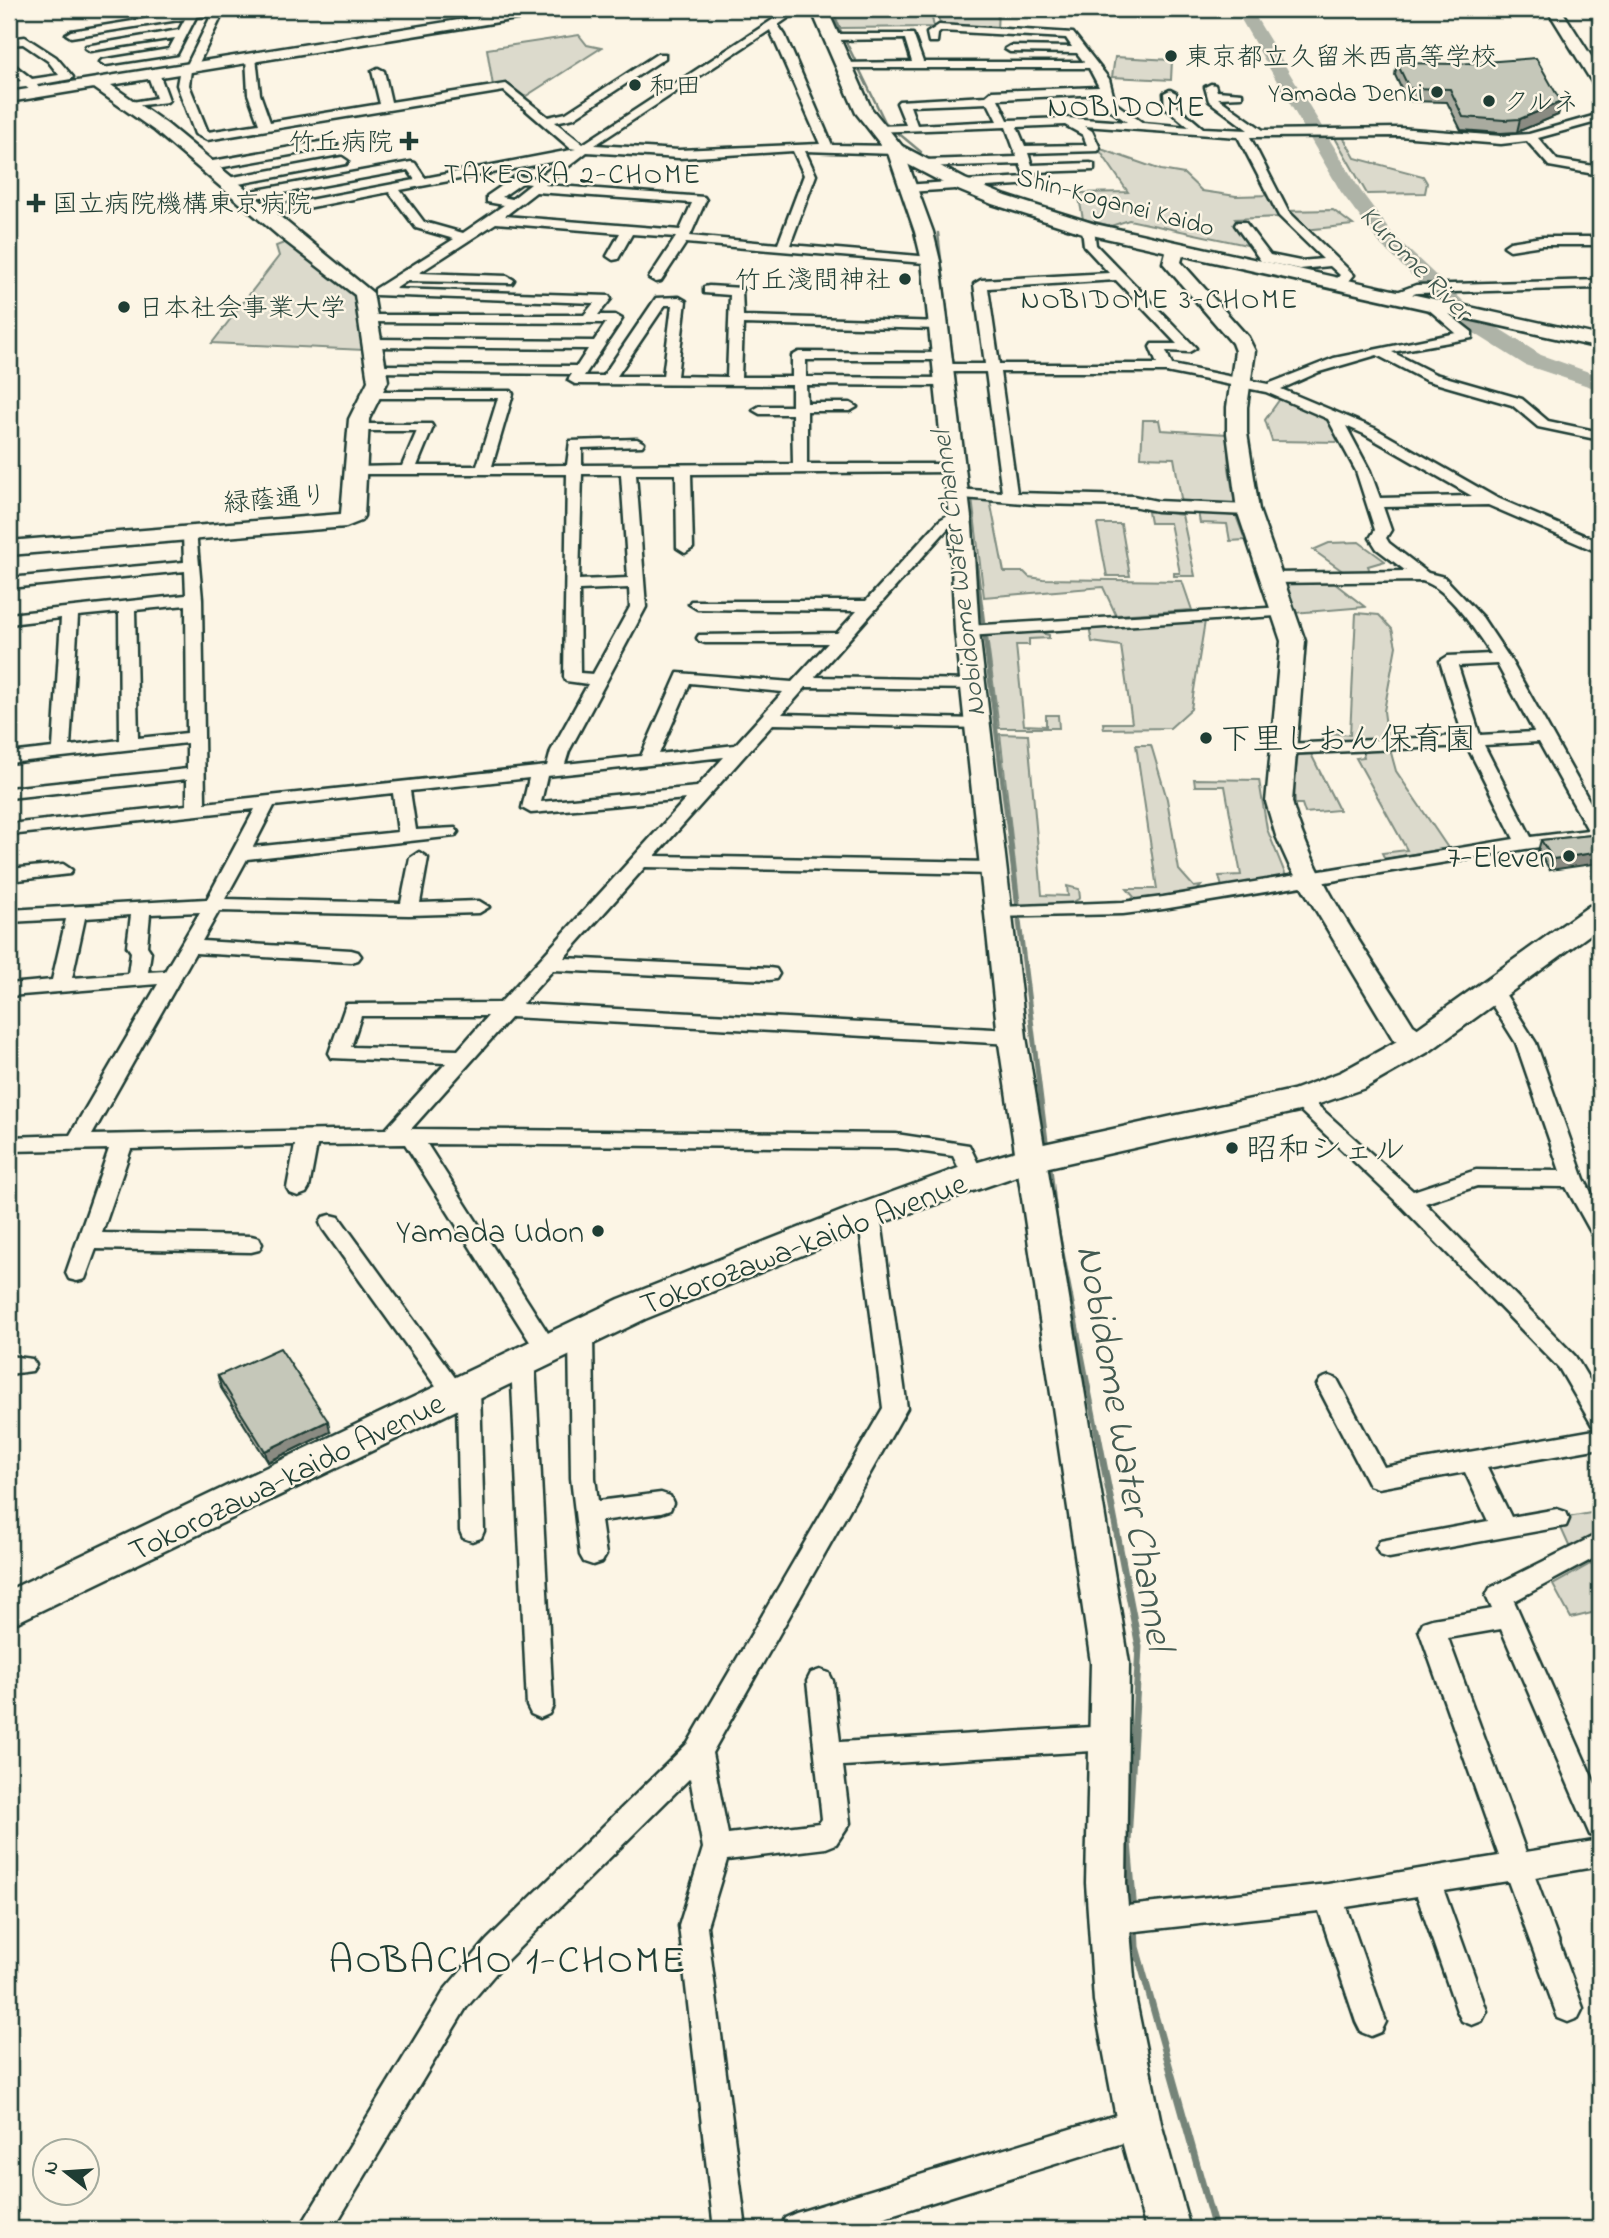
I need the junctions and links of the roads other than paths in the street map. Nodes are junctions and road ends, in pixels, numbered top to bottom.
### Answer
1 (554, 9) edge
2 (796, 9) edge
3 (819, 9) edge
4 (1554, 9) edge
5 (220, 10) edge
6 (192, 15) junction
7 (772, 25) junction
8 (183, 33) junction
9 (1007, 33) junction
10 (839, 37) junction
11 (933, 40) dead end
12 (9, 42) edge
13 (90, 48) junction
14 (1010, 49) junction
15 (1079, 50) junction
16 (661, 56) dead end
17 (251, 57) junction
18 (106, 62) junction
19 (9, 64) edge
20 (852, 65) junction
21 (1091, 65) junction
22 (189, 67) junction
23 (924, 68) junction
24 (378, 71) dead end
25 (153, 73) junction
26 (1597, 73) edge
27 (972, 76) junction
28 (122, 78) junction
29 (1016, 79) junction
30 (1061, 79) dead end
31 (95, 82) junction
32 (9, 86) edge
33 (32, 88) junction
34 (1107, 90) junction
35 (1066, 91) junction
36 (1170, 93) dead end
37 (1238, 95) dead end
38 (9, 97) edge
39 (992, 97) junction
40 (948, 101) junction
41 (130, 105) junction
42 (386, 106) junction
43 (1115, 108) junction
44 (1101, 109) dead end
45 (1600, 117) edge
46 (544, 121) junction
47 (1067, 121) junction
48 (323, 122) junction
49 (1007, 123) junction
50 (265, 126) junction
51 (1139, 126) junction
52 (957, 127) junction
53 (913, 129) junction
54 (1197, 131) junction
55 (1242, 134) junction
56 (890, 135) junction
57 (1262, 135) junction
58 (1530, 137) junction
59 (331, 144) junction
60 (797, 147) junction
61 (828, 148) junction
62 (582, 150) junction
63 (230, 152) junction
64 (1023, 160) junction
65 (342, 161) junction
66 (924, 164) junction
67 (206, 166) junction
68 (1600, 171) edge
69 (353, 176) junction
70 (330, 180) junction
71 (228, 182) junction
72 (422, 182) junction
73 (536, 185) junction
74 (962, 185) junction
75 (1094, 185) dead end
76 (392, 188) junction
77 (908, 188) junction
78 (245, 196) junction
79 (343, 197) junction
80 (516, 201) junction
81 (698, 206) junction
82 (261, 213) junction
83 (494, 219) junction
84 (1241, 225) dead end
85 (1088, 229) junction
86 (628, 230) junction
87 (683, 236) junction
88 (465, 238) junction
89 (1600, 240) edge
90 (1510, 246) dead end
91 (783, 247) junction
92 (1176, 248) junction
93 (613, 256) dead end
94 (931, 261) junction
95 (1333, 262) junction
96 (1117, 276) junction
97 (407, 277) junction
98 (656, 278) dead end
99 (507, 280) dead end
100 (1339, 284) junction
101 (1600, 284) edge
102 (709, 290) dead end
103 (372, 293) junction
104 (1435, 297) junction
105 (368, 319) junction
106 (588, 319) junction
107 (738, 320) junction
108 (938, 325) junction
109 (1600, 342) edge
110 (372, 343) junction
111 (599, 345) junction
112 (1381, 352) junction
113 (947, 368) junction
114 (1166, 368) junction
115 (376, 369) junction
116 (992, 369) junction
117 (581, 370) junction
118 (607, 380) junction
119 (669, 381) junction
120 (734, 381) junction
121 (799, 381) junction
122 (1240, 385) junction
123 (1270, 389) junction
124 (373, 394) junction
125 (850, 407) dead end
126 (799, 408) junction
127 (760, 410) dead end
128 (1335, 418) junction
129 (358, 428) junction
130 (1600, 436) edge
131 (636, 443) dead end
132 (800, 468) junction
133 (953, 468) junction
134 (484, 469) junction
135 (573, 469) junction
136 (683, 469) junction
137 (628, 470) junction
138 (355, 471) junction
139 (408, 471) junction
140 (1010, 497) junction
141 (962, 499) junction
142 (1490, 500) junction
143 (1374, 503) junction
144 (1248, 510) junction
145 (191, 534) junction
146 (9, 548) edge
147 (685, 548) dead end
148 (1600, 548) edge
149 (192, 566) junction
150 (1422, 576) junction
151 (1273, 578) junction
152 (9, 583) edge
153 (637, 583) junction
154 (571, 585) junction
155 (194, 600) junction
156 (697, 604) dead end
157 (870, 606) junction
158 (127, 607) junction
159 (70, 612) junction
160 (1284, 612) junction
161 (9, 619) edge
162 (978, 631) junction
163 (705, 638) dead end
164 (841, 638) junction
165 (1502, 659) junction
166 (599, 680) junction
167 (799, 685) junction
168 (974, 685) junction
169 (768, 719) junction
170 (977, 724) junction
171 (1545, 736) junction
172 (194, 737) junction
173 (1473, 740) junction
174 (129, 744) junction
175 (1284, 749) junction
176 (740, 750) junction
177 (61, 752) junction
178 (9, 758) edge
179 (647, 761) junction
180 (547, 771) junction
181 (194, 773) junction
182 (401, 788) junction
183 (702, 792) junction
184 (9, 793) edge
185 (267, 803) junction
186 (196, 810) junction
187 (9, 830) edge
188 (449, 832) dead end
189 (1600, 834) edge
190 (408, 836) junction
191 (1525, 843) junction
192 (240, 854) junction
193 (419, 858) dead end
194 (639, 861) junction
195 (993, 868) junction
196 (62, 870) dead end
197 (9, 875) edge
198 (1310, 880) junction
199 (213, 905) junction
200 (479, 907) dead end
201 (141, 909) junction
202 (409, 909) junction
203 (77, 912) junction
204 (998, 913) junction
205 (1600, 913) edge
206 (9, 916) edge
207 (189, 946) junction
208 (351, 956) dead end
209 (547, 963) junction
210 (769, 974) dead end
211 (171, 977) junction
212 (137, 980) junction
213 (61, 986) junction
214 (1492, 989) junction
215 (9, 990) edge
216 (504, 1010) junction
217 (1012, 1037) junction
218 (1419, 1042) junction
219 (463, 1057) junction
220 (1299, 1100) junction
221 (402, 1137) junction
222 (307, 1139) junction
223 (123, 1141) junction
224 (77, 1142) junction
225 (9, 1144) edge
226 (1030, 1159) junction
227 (973, 1176) junction
228 (1573, 1179) junction
229 (298, 1188) dead end
230 (1409, 1200) junction
231 (869, 1214) junction
232 (331, 1223) dead end
233 (1600, 1228) edge
234 (88, 1241) junction
235 (251, 1244) dead end
236 (77, 1273) dead end
237 (581, 1334) junction
238 (535, 1357) junction
239 (1329, 1385) dead end
240 (462, 1392) junction
241 (1600, 1418) edge
242 (1600, 1439) edge
243 (1472, 1462) junction
244 (661, 1503) dead end
245 (587, 1513) junction
246 (1557, 1519) dead end
247 (1504, 1527) junction
248 (472, 1531) dead end
249 (1600, 1543) edge
250 (1389, 1548) dead end
251 (593, 1555) dead end
252 (9, 1609) edge
253 (1508, 1616) junction
254 (820, 1681) dead end
255 (540, 1706) dead end
256 (1109, 1738) junction
257 (698, 1752) junction
258 (828, 1755) junction
259 (1600, 1826) edge
260 (717, 1848) junction
261 (1600, 1853) edge
262 (1519, 1866) junction
263 (1426, 1881) junction
264 (1328, 1897) junction
265 (1116, 1921) junction
266 (1567, 2008) dead end
267 (1472, 2011) dead end
268 (1371, 2022) dead end
269 (1139, 2123) junction
270 (315, 2229) edge
271 (730, 2229) edge
272 (796, 2229) edge
273 (1168, 2229) edge

1 - 17 street
2 - 7 street
3 - 10 main road
4 - 26 street
5 - 6 street
5 - 22 street
6 - 8 street
6 - 13 street
7 - 61 street
7 - 62 street
8 - 13 street
8 - 18 street
9 - 11 street
9 - 14 street
9 - 15 street
10 - 20 main road
10 - 23 street
12 - 33 street
13 - 18 street
14 - 15 street
14 - 29 street
15 - 21 street
16 - 46 street
17 - 22 street
17 - 50 street
18 - 28 street
19 - 33 street
20 - 23 street
20 - 56 main road
21 - 29 street
21 - 34 street
22 - 25 street
22 - 50 street
23 - 27 street
24 - 42 street
25 - 28 street
25 - 41 street
27 - 29 street
27 - 39 street
28 - 31 street
29 - 35 street
29 - 39 street
30 - 35 street
31 - 33 street
31 - 41 street
32 - 33 street
33 - 38 street
34 - 35 street
34 - 43 street
36 - 54 street
37 - 57 street
39 - 40 street
39 - 49 street
40 - 52 street
40 - 53 street
41 - 67 street
42 - 46 street
42 - 48 street
43 - 44 street
43 - 51 street
45 - 58 street
46 - 62 street
47 - 49 street
47 - 51 street
47 - 64 street
48 - 50 street
48 - 59 street
48 - 63 street
49 - 52 street
49 - 64 street
51 - 54 street
52 - 53 street
53 - 56 street
54 - 55 street
55 - 57 street
55 - 95 street
56 - 61 street
56 - 66 main road, Shin-Koganei Kaido
56 - 77 street
57 - 58 street
58 - 68 street
59 - 63 street
59 - 65 street
60 - 61 street
60 - 62 street
60 - 91 street
62 - 72 street
62 - 73 street
63 - 67 street
64 - 66 street
64 - 74 street
64 - 75 street
65 - 69 street
65 - 71 street
66 - 74 main road, Shin-Koganei Kaido
67 - 71 street
69 - 70 street
69 - 72 street
70 - 78 street
70 - 79 street
71 - 78 street
72 - 76 street
73 - 80 street
73 - 80 street
73 - 81 street
74 - 77 street
74 - 85 main road, Shin-Koganei Kaido
76 - 79 street
76 - 88 street
77 - 94 street
78 - 82 street
79 - 82 street
80 - 81 street
80 - 83 street
81 - 87 street
82 - 103 street
83 - 86 street
83 - 88 street
84 - 95 street
85 - 92 main road, Shin-Koganei Kaido
85 - 96 street
86 - 87 street
86 - 93 street
87 - 91 street
87 - 98 street
88 - 97 street
89 - 90 street
91 - 94 street
92 - 100 main road, Shin-Koganei Kaido
92 - 122 street
94 - 108 street
95 - 100 street
96 - 114 street
96 - 116 street
97 - 99 street
97 - 103 street
100 - 104 main road, Shin-Koganei Kaido
101 - 104 street
102 - 107 street
103 - 105 street, 緑蔭通り
103 - 106 street
104 - 109 main road, Shin-Koganei Kaido
104 - 112 street
105 - 106 street
105 - 110 street, 緑蔭通り
106 - 111 street
107 - 108 street
107 - 120 street
108 - 113 street
110 - 111 street
110 - 115 street, 緑蔭通り
111 - 117 street
112 - 123 street
112 - 130 street
113 - 116 street
113 - 121 street
113 - 121 street
113 - 133 street
114 - 116 street
114 - 122 street
115 - 117 street
115 - 124 street, 緑蔭通り
116 - 140 street
117 - 118 street
118 - 119 street
118 - 119 street
119 - 120 street
120 - 121 street
121 - 126 street
122 - 123 street
122 - 144 street
123 - 128 street
124 - 129 street, 緑蔭通り
124 - 134 street
125 - 126 street
126 - 127 street
126 - 132 street
128 - 142 street
128 - 143 street
129 - 138 street, 緑蔭通り
129 - 139 street
131 - 135 street
132 - 133 street
132 - 136 street
133 - 141 street
134 - 135 street
134 - 139 street
135 - 137 street
135 - 154 street
136 - 137 street
136 - 147 street
137 - 153 street
138 - 139 street
138 - 145 street, 緑蔭通り
140 - 141 street
140 - 144 street
141 - 157 street
141 - 162 street
142 - 143 street
142 - 148 street
143 - 150 street
144 - 151 street
145 - 146 street, 緑蔭通り
145 - 149 street
149 - 152 street
149 - 155 street
150 - 151 street
150 - 165 street
151 - 160 street
153 - 154 street
153 - 166 street
154 - 166 street
155 - 158 street
155 - 172 street
156 - 157 street
157 - 164 street
158 - 159 street
158 - 174 street
159 - 161 street
159 - 177 street
160 - 162 street
160 - 175 street
162 - 168 street
163 - 164 street
164 - 167 street
165 - 171 street
165 - 173 street
166 - 180 street
167 - 168 street
167 - 169 street
167 - 179 street
168 - 170 street
169 - 170 street
169 - 176 street
170 - 195 street
171 - 173 street
171 - 189 street
172 - 174 street
172 - 181 street
173 - 175 street
173 - 191 street
174 - 177 street
175 - 198 street
176 - 179 street
176 - 183 street
177 - 178 street
179 - 180 street
180 - 182 street
180 - 183 street
181 - 184 street
181 - 186 street
182 - 185 street
182 - 190 street
183 - 194 street
185 - 186 street
185 - 192 street
186 - 187 street
188 - 190 street
189 - 191 street
190 - 192 street
191 - 198 street
192 - 199 street
193 - 202 street
194 - 195 street
194 - 209 street
195 - 204 street
196 - 197 street
198 - 204 street
198 - 218 street
199 - 201 street
199 - 202 street
199 - 207 street
200 - 202 street
201 - 203 street
201 - 212 street
203 - 206 street
203 - 213 street
204 - 217 street
205 - 214 main road, Tokorozawa-kaido Avenue
207 - 208 street
207 - 211 street
209 - 210 street
209 - 216 street
211 - 212 street
211 - 224 street
212 - 213 street
213 - 215 street
214 - 218 main road, Tokorozawa-kaido Avenue
214 - 228 street
216 - 217 street
216 - 219 street
216 - 219 street
217 - 226 street
218 - 220 main road, Tokorozawa-kaido Avenue
219 - 221 street
220 - 226 main road, Tokorozawa-kaido Avenue
220 - 230 street
221 - 222 street
221 - 227 street
221 - 238 street
222 - 223 street
222 - 229 street
223 - 224 street
223 - 234 street
224 - 225 street
226 - 227 main road, Tokorozawa-kaido Avenue
226 - 256 street
227 - 231 main road, Tokorozawa-kaido Avenue
228 - 230 street
228 - 233 street
230 - 241 street
231 - 237 main road, Tokorozawa-kaido Avenue
231 - 257 street
232 - 240 street
234 - 235 street
234 - 236 street
237 - 238 main road, Tokorozawa-kaido Avenue
237 - 245 street
238 - 240 main road, Tokorozawa-kaido Avenue
238 - 255 street
239 - 243 street
240 - 248 street
240 - 252 main road, Tokorozawa-kaido Avenue
242 - 243 street
243 - 247 street
244 - 245 street
245 - 251 street
246 - 247 street
247 - 250 street
249 - 253 street
253 - 259 street
253 - 262 street
254 - 258 street
256 - 258 street
256 - 265 street
257 - 260 street
257 - 270 street
258 - 260 street
260 - 271 street
261 - 262 street
262 - 263 street
262 - 266 street
263 - 264 street
263 - 267 street
264 - 265 street
264 - 268 street
265 - 269 street
269 - 272 street
269 - 273 street

